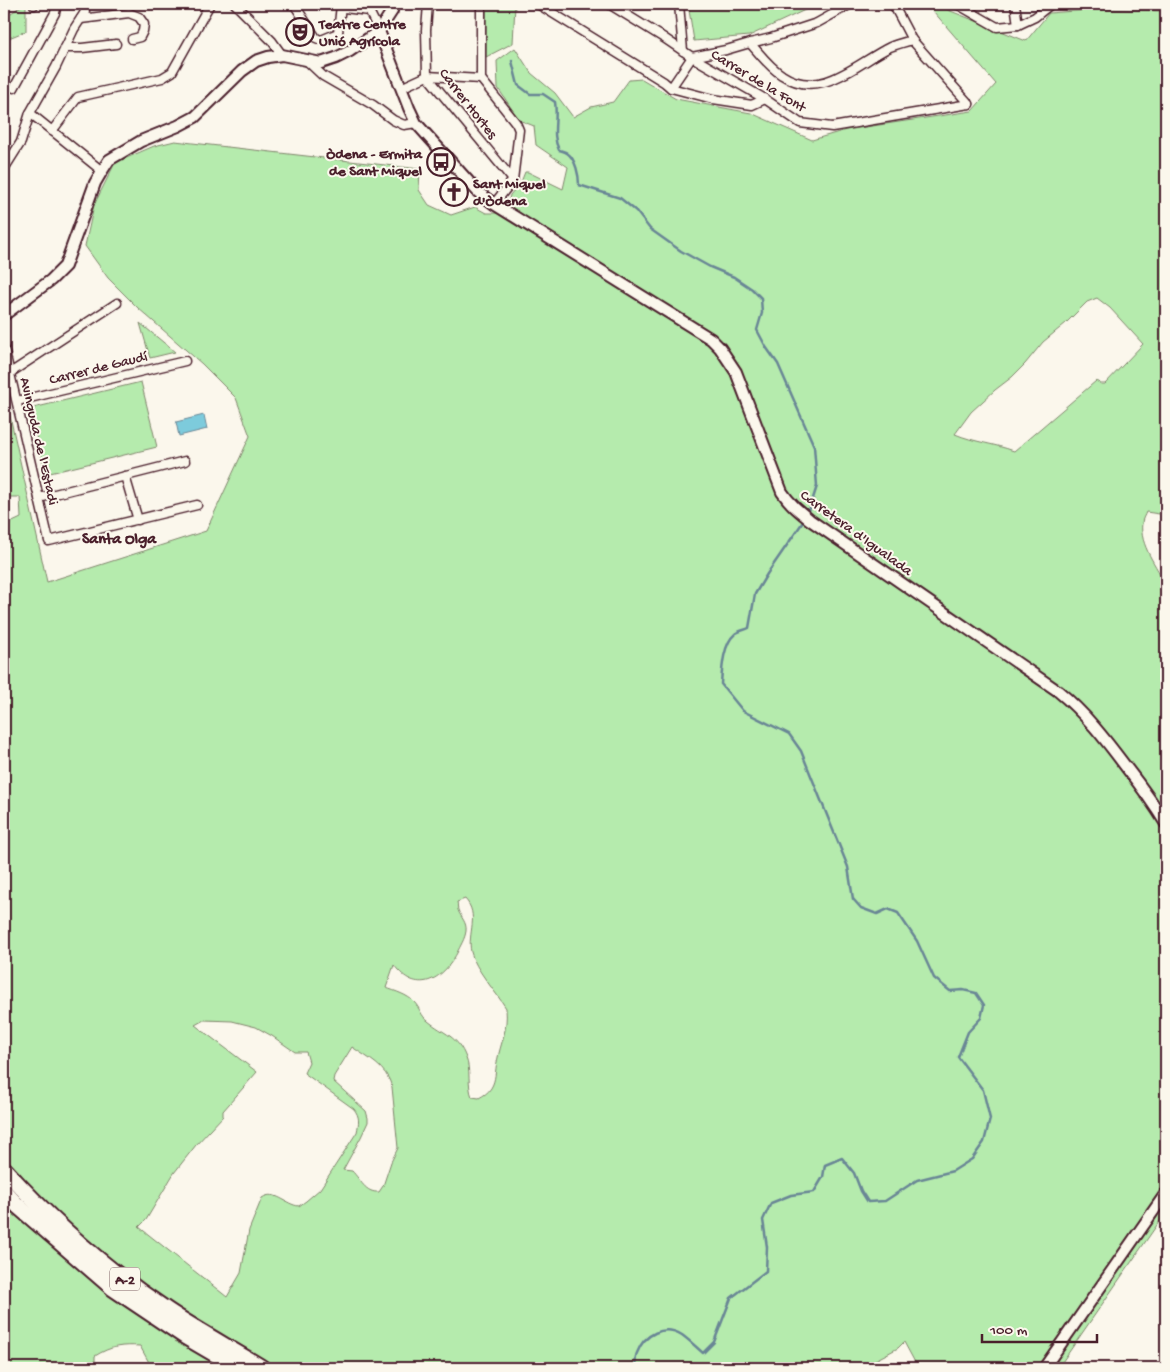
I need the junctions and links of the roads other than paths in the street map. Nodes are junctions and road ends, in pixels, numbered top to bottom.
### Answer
1 (57, 4) edge
2 (83, 4) edge
3 (210, 4) edge
4 (235, 4) edge
5 (294, 4) edge
6 (340, 4) edge
7 (393, 4) edge
8 (428, 4) edge
9 (481, 4) edge
10 (538, 4) edge
11 (609, 4) edge
12 (678, 4) edge
13 (851, 4) edge
14 (893, 4) edge
15 (958, 4) edge
16 (1015, 4) edge
17 (1052, 4) edge
18 (548, 6) edge
19 (369, 7) edge
20 (81, 20) junction
21 (1018, 25) junction
22 (379, 31) junction
23 (132, 39) dead end
24 (912, 40) junction
25 (750, 43) junction
26 (116, 44) dead end
27 (65, 48) junction
28 (683, 51) junction
29 (282, 55) junction
30 (692, 57) junction
31 (305, 59) junction
32 (427, 76) junction
33 (481, 79) junction
34 (14, 88) dead end
35 (401, 88) junction
36 (671, 88) junction
37 (765, 99) junction
38 (30, 113) junction
39 (416, 123) junction
40 (52, 131) junction
41 (4, 169) edge
42 (102, 171) junction
43 (513, 180) junction
44 (494, 204) junction
45 (117, 303) dead end
46 (4, 315) edge
47 (4, 348) edge
48 (185, 361) dead end
49 (10, 373) junction
50 (16, 401) junction
51 (185, 462) dead end
52 (125, 476) junction
53 (39, 498) junction
54 (197, 505) dead end
55 (138, 520) junction
56 (1166, 824) edge
57 (4, 1169) edge
58 (4, 1193) edge
59 (1166, 1193) edge
60 (239, 1368) edge
61 (262, 1368) edge
62 (1044, 1368) edge

1 - 34 street
2 - 20 street
3 - 40 street
4 - 29 street
5 - 6 street
6 - 19 street
7 - 22 street
8 - 32 street, Carrer Hortes
9 - 33 street
10 - 18 street
11 - 28 street, Carrer de la Font
12 - 28 street
13 - 25 street
14 - 24 street
15 - 21 street
16 - 21 street
17 - 21 street
18 - 36 street
19 - 22 street
20 - 23 street
20 - 27 street
22 - 31 street
22 - 35 street, Carretera d'Igualada
24 - 25 street
24 - 37 street, Carrer de la Font
25 - 30 street
26 - 27 street
27 - 38 street
28 - 30 street, Carrer de la Font
29 - 31 street
29 - 42 street
30 - 36 street
30 - 37 street, Carrer de la Font
31 - 39 street
32 - 33 street
32 - 35 street
32 - 43 street, Carrer Hortes
33 - 43 street
35 - 39 street, Carretera d'Igualada
36 - 37 street
38 - 40 street
38 - 41 street
39 - 44 street, Carretera d'Igualada
40 - 42 street
42 - 46 street
43 - 44 street
44 - 56 street, Carretera d'Igualada
45 - 49 street
47 - 49 street, Avinguda de l'Estadi
48 - 50 street, Carrer de Gaudí
49 - 50 street, Avinguda de l'Estadi
50 - 53 street, Avinguda de l'Estadi
51 - 52 street
52 - 53 street
52 - 55 street
53 - 55 street, Avinguda de l'Estadi
54 - 55 street
57 - 61 highway, A-2
58 - 60 highway, A-2
59 - 62 street

